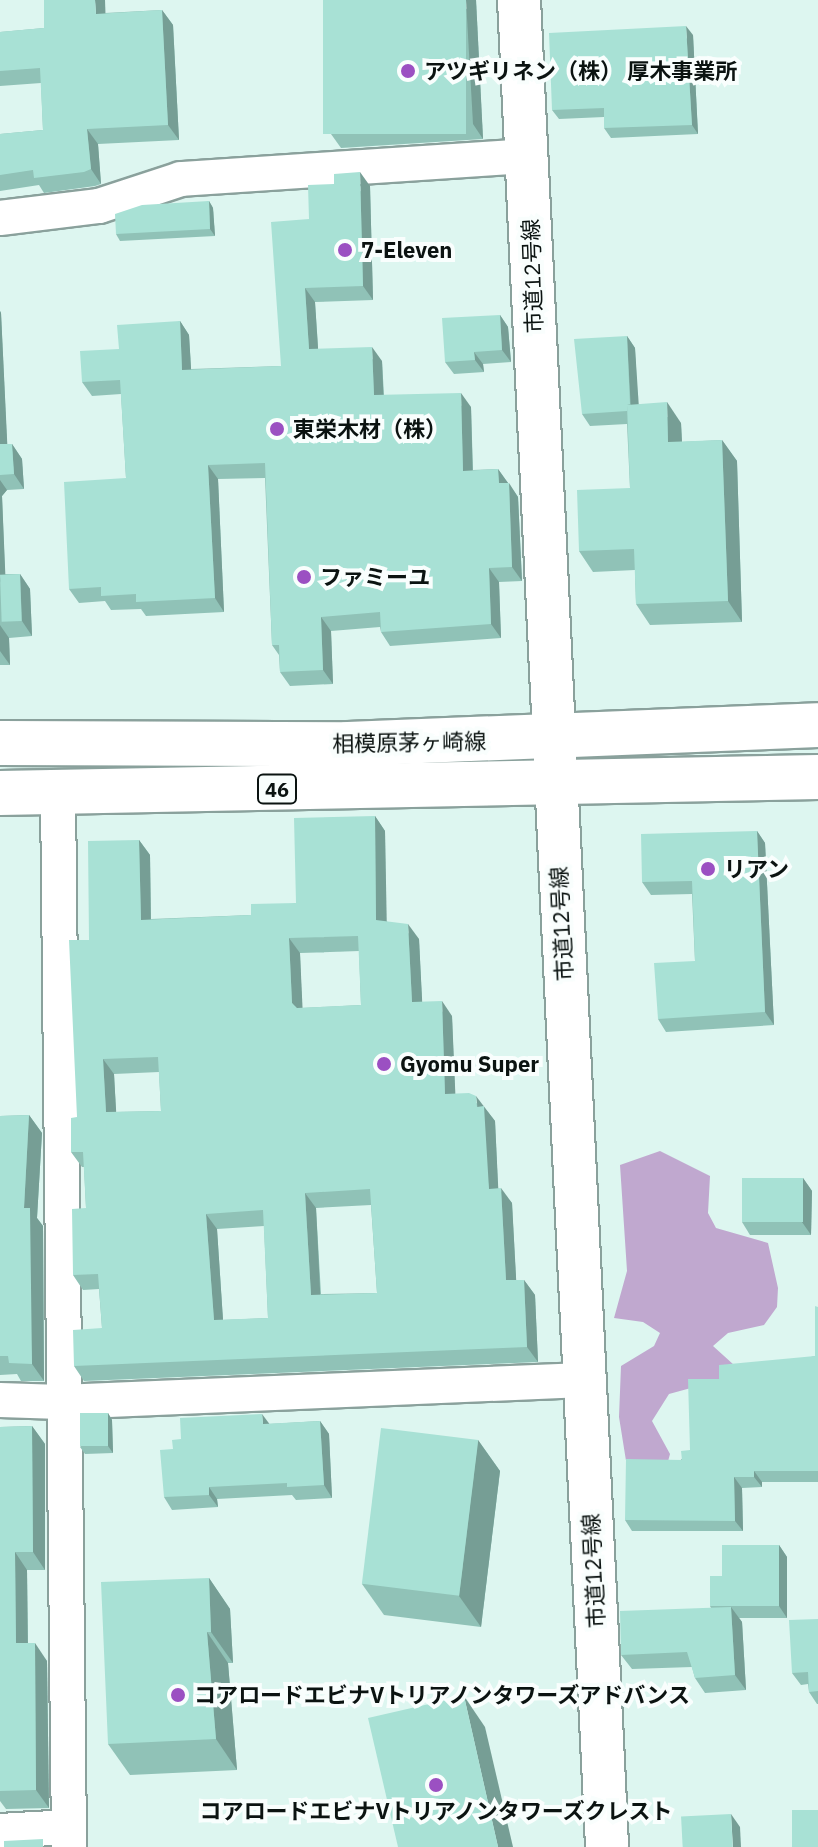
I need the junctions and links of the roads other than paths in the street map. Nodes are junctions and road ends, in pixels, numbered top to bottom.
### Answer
1 (519, 0) edge
2 (527, 156) junction
3 (0, 218) edge
4 (818, 725) edge
5 (551, 737) junction
6 (0, 743) edge
7 (818, 777) edge
8 (554, 783) junction
9 (58, 792) junction
10 (0, 793) edge
11 (584, 1380) junction
12 (0, 1400) edge
13 (61, 1402) junction
14 (0, 1831) edge
15 (69, 1837) edge
16 (607, 1847) edge

1 - 2 street, 市道12号線
2 - 3 street
2 - 5 street, 市道12号線
4 - 5 main road, 相模原茅ヶ崎線 / 46
5 - 6 main road, 相模原茅ヶ崎線 / 46
5 - 8 street, 市道12号線
7 - 8 main road, 相模原茅ヶ崎線 / 46
8 - 9 main road, 相模原茅ヶ崎線 / 46
8 - 11 street, 市道12号線
9 - 10 main road, 相模原茅ヶ崎線 / 46
9 - 13 street
11 - 13 street
11 - 16 street, 市道12号線
12 - 13 street
13 - 15 street
14 - 15 street

